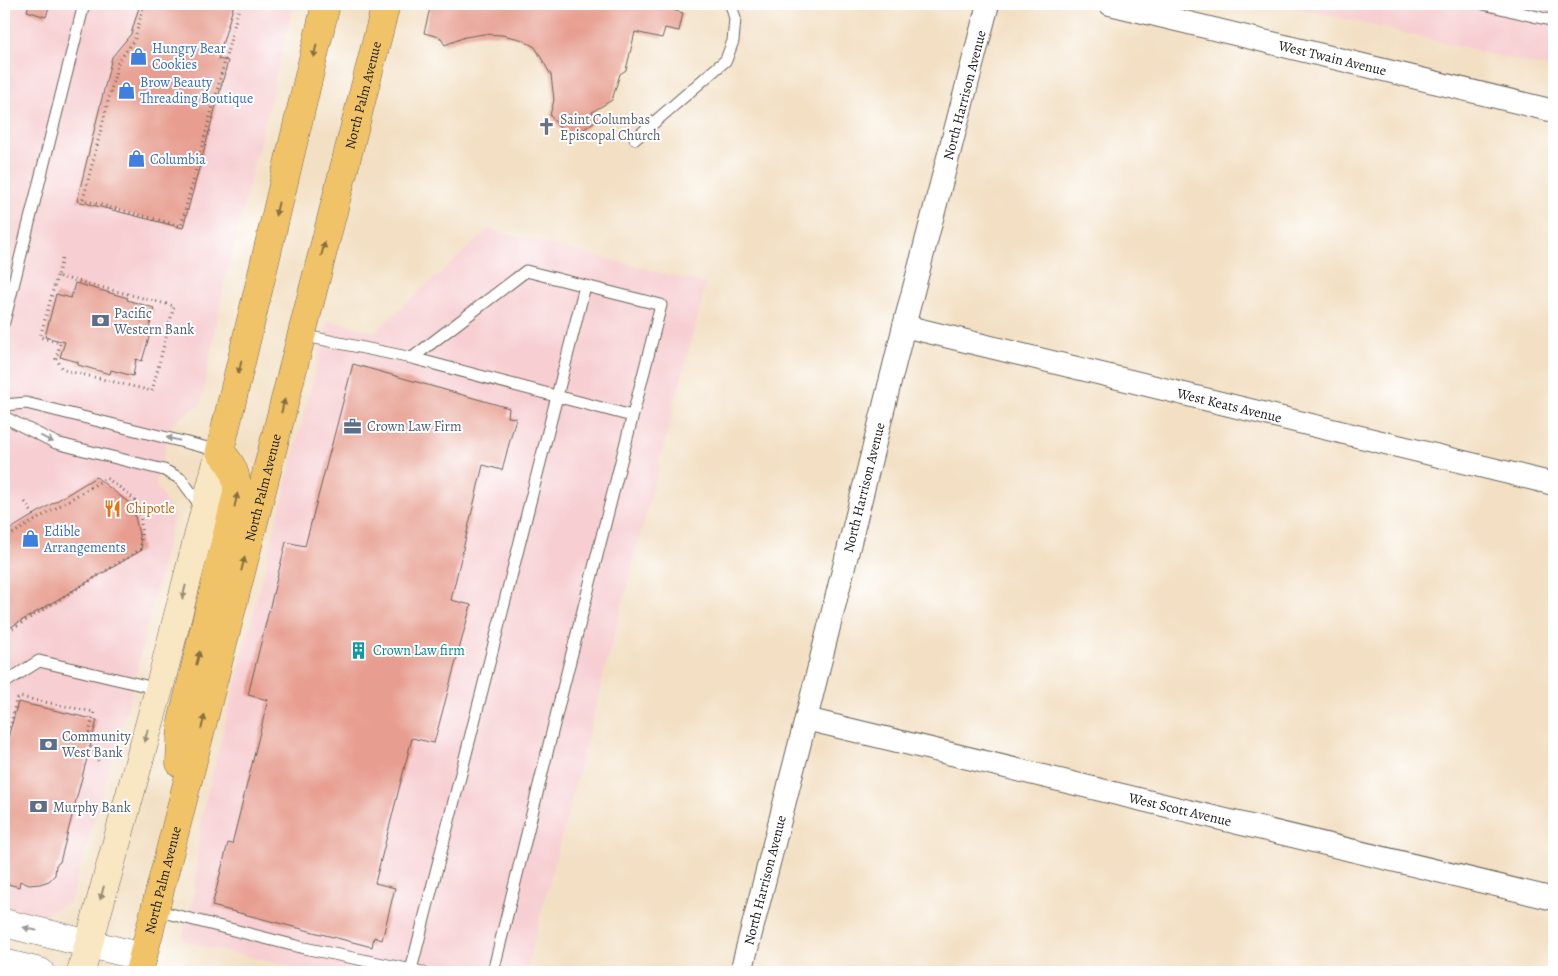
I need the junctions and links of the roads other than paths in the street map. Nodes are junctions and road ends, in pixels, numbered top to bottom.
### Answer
1 (84, 4) edge
2 (326, 4) edge
3 (386, 4) edge
4 (732, 4) edge
5 (988, 4) edge
6 (1110, 4) edge
7 (1484, 4) edge
8 (1190, 13) edge
9 (1554, 21) edge
10 (1554, 111) edge
11 (635, 139) dead end
12 (585, 286) junction
13 (4, 322) edge
14 (904, 326) junction
15 (301, 335) junction
16 (412, 358) junction
17 (557, 396) junction
18 (4, 405) edge
19 (632, 416) junction
20 (4, 417) edge
21 (220, 451) junction
22 (1554, 484) edge
23 (205, 511) junction
24 (4, 683) edge
25 (159, 690) junction
26 (806, 719) junction
27 (176, 827) junction
28 (1554, 899) edge
29 (155, 910) junction
30 (4, 923) edge
31 (88, 944) junction
32 (4, 963) edge
33 (141, 964) edge
34 (417, 971) edge
35 (40, 972) edge
36 (81, 972) edge
37 (493, 972) edge
38 (741, 972) edge

1 - 13 lane
2 -> 21 main road
15 -> 3 main road, North Palm Avenue
4 - 11 lane
5 - 14 street, North Harrison Avenue
6 - 8 street, West Twain Avenue
7 - 9 lane
8 - 10 street, West Twain Avenue
12 - 16 lane
12 - 17 lane
12 - 19 lane
14 - 22 street, West Keats Avenue
14 - 26 street, North Harrison Avenue
15 - 16 lane
27 -> 15 main road, North Palm Avenue
16 - 17 lane
17 - 19 lane
17 - 34 lane
21 -> 18 lane
19 - 37 lane
20 -> 23 lane
21 - 23 main road
27 -> 21 main road
23 -> 25 main road
24 - 25 lane
25 -> 31 main road
26 - 28 street, West Scott Avenue
26 - 38 street, North Harrison Avenue
27 - 29 main road, North Palm Avenue
29 - 33 main road, North Palm Avenue
29 - 34 lane
31 -> 30 street
31 - 33 street
31 - 36 main road
32 - 35 street

